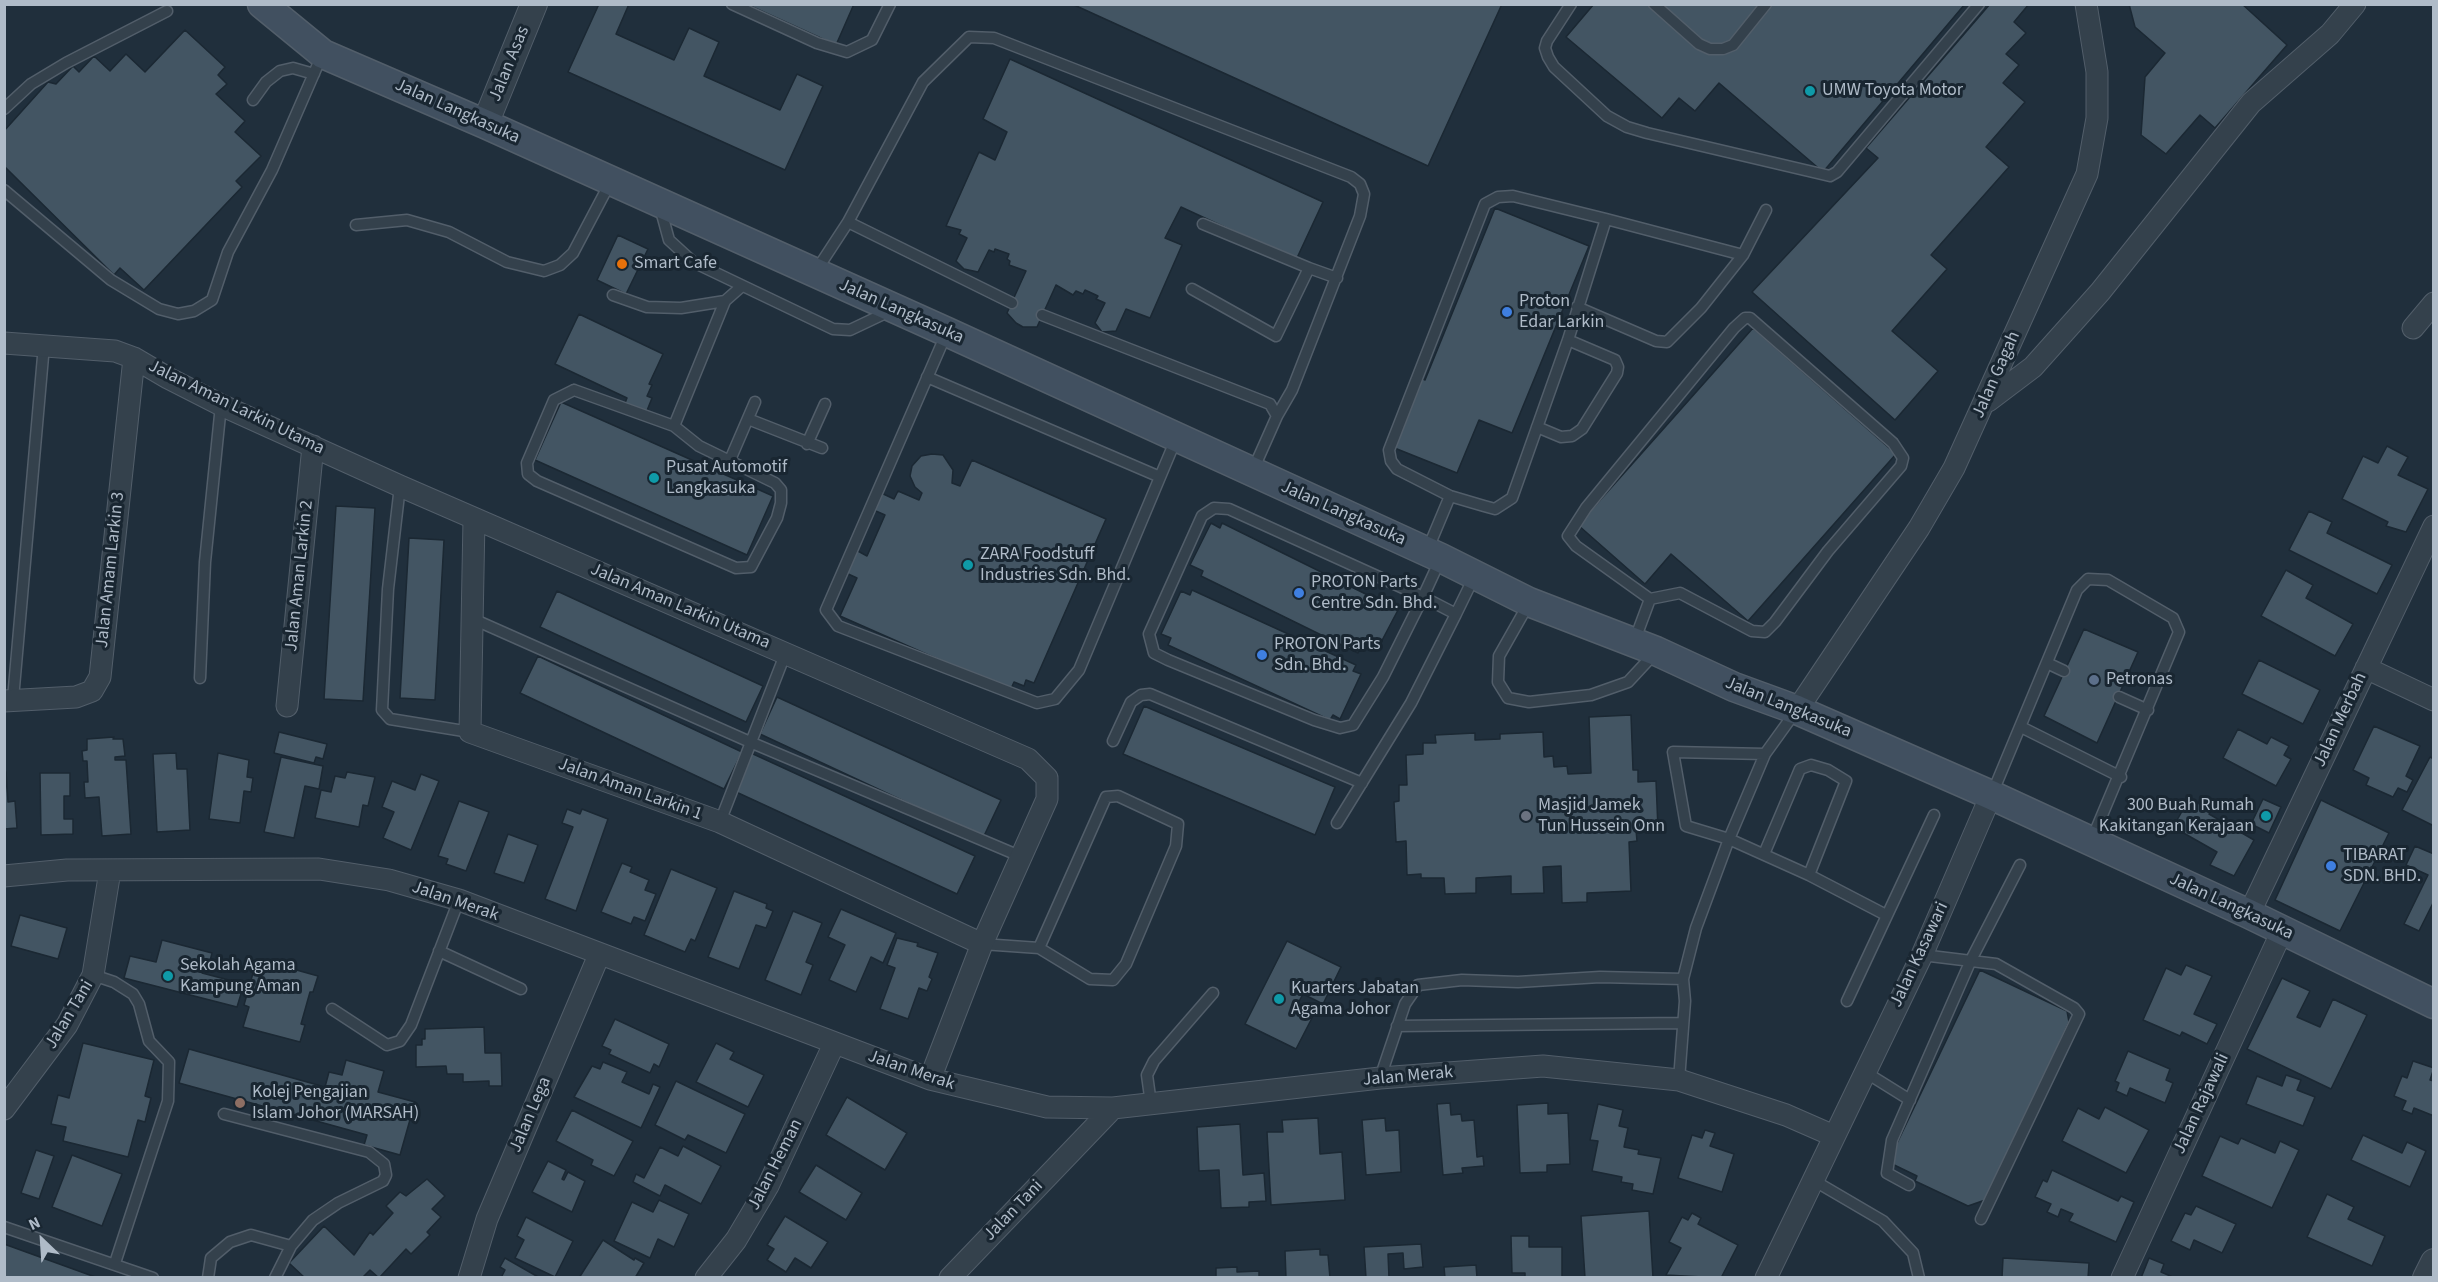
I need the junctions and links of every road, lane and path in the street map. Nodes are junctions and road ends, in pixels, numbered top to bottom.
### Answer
1 (262, 4) edge
2 (534, 4) edge
3 (732, 4) edge
4 (890, 4) edge
5 (1570, 4) edge
6 (1654, 4) edge
7 (1979, 4) edge
8 (2086, 4) edge
9 (2355, 4) edge
10 (1762, 6) edge
11 (167, 10) dead end
12 (318, 64) junction
13 (253, 100) dead end
14 (4, 109) edge
15 (486, 124) junction
16 (611, 181) junction
17 (4, 190) edge
18 (658, 203) junction
19 (1766, 210) dead end
20 (1606, 219) junction
21 (849, 222) junction
22 (1203, 224) dead end
23 (356, 225) dead end
24 (1743, 255) junction
25 (1309, 268) junction
26 (815, 274) junction
27 (1337, 278) junction
28 (742, 286) junction
29 (1192, 289) dead end
30 (613, 295) dead end
31 (725, 302) junction
32 (1012, 303) dead end
33 (2433, 303) edge
34 (1577, 307) junction
35 (893, 310) junction
36 (1042, 315) dead end
37 (2413, 328) dead end
38 (947, 332) junction
39 (1568, 340) junction
40 (4, 343) edge
41 (44, 345) junction
42 (134, 358) junction
43 (927, 377) junction
44 (755, 402) dead end
45 (1985, 403) junction
46 (825, 404) dead end
47 (221, 405) junction
48 (1277, 416) junction
49 (748, 419) junction
50 (674, 426) junction
51 (1537, 427) junction
52 (1176, 438) junction
53 (807, 444) junction
54 (313, 446) junction
55 (822, 448) dead end
56 (730, 460) junction
57 (1252, 473) junction
58 (1160, 477) junction
59 (400, 486) junction
60 (1450, 496) junction
61 (474, 519) junction
62 (2433, 526) edge
63 (1434, 554) junction
64 (1475, 575) junction
65 (1423, 597) junction
66 (1650, 599) junction
67 (1529, 602) junction
68 (1456, 614) junction
69 (473, 619) junction
70 (1645, 647) junction
71 (786, 652) junction
72 (2047, 663) junction
73 (2366, 668) junction
74 (2064, 671) dead end
75 (200, 678) dead end
76 (2119, 697) dead end
77 (9, 700) edge
78 (2433, 700) edge
79 (287, 706) dead end
80 (1797, 710) junction
81 (2148, 710) junction
82 (2021, 727) junction
83 (470, 732) junction
84 (1113, 741) dead end
85 (750, 742) junction
86 (1765, 754) junction
87 (2121, 777) junction
88 (1362, 783) junction
89 (1991, 795) junction
90 (1934, 814) dead end
91 (720, 822) junction
92 (1337, 823) dead end
93 (1729, 839) junction
94 (2092, 841) junction
95 (1764, 855) junction
96 (1022, 857) junction
97 (2020, 865) dead end
98 (110, 871) junction
99 (1809, 875) junction
100 (4, 876) edge
101 (459, 900) junction
102 (2249, 914) junction
103 (1886, 915) junction
104 (2282, 931) junction
105 (982, 944) junction
106 (1039, 948) junction
107 (439, 951) junction
108 (599, 955) junction
109 (1922, 955) junction
110 (1971, 960) junction
111 (93, 975) junction
112 (1683, 980) junction
113 (521, 989) dead end
114 (1213, 993) dead end
115 (1847, 1001) dead end
116 (2433, 1005) edge
117 (332, 1009) dead end
118 (1683, 1023) junction
119 (1397, 1026) junction
120 (834, 1044) junction
121 (1865, 1072) junction
122 (1380, 1078) junction
123 (930, 1079) junction
124 (1679, 1080) junction
125 (1910, 1100) junction
126 (1151, 1104) junction
127 (1070, 1108) junction
128 (1113, 1108) junction
129 (4, 1109) edge
130 (224, 1114) dead end
131 (1834, 1136) junction
132 (1079, 1144) junction
133 (1813, 1180) junction
134 (1909, 1185) dead end
135 (1981, 1219) dead end
136 (4, 1227) edge
137 (291, 1246) junction
138 (115, 1263) junction
139 (2433, 1263) edge
140 (153, 1278) edge
141 (208, 1278) edge
142 (275, 1278) edge
143 (469, 1278) edge
144 (706, 1278) edge
145 (950, 1278) edge
146 (1766, 1278) edge
147 (1919, 1278) edge
148 (2122, 1278) edge
149 (2426, 1278) edge

1 - 12 main road, Jalan Langkasuka
2 - 15 street, Jalan Asas
3 - 4 lane
5 - 7 lane
6 - 10 lane
8 - 45 street, Jalan Gagah
9 - 45 street
11 - 14 lane
12 - 13 lane
12 - 15 main road, Jalan Langkasuka
12 - 17 lane
15 - 16 main road, Jalan Langkasuka
16 - 18 main road, Jalan Langkasuka
16 - 23 lane
18 - 26 main road, Jalan Langkasuka
18 - 28 lane
19 - 24 lane
20 - 24 lane
20 - 34 lane
20 - 60 lane
21 - 26 lane
21 - 27 lane
21 - 32 lane
22 - 25 lane
24 - 34 lane
25 - 27 lane
25 - 29 lane
26 - 35 main road, Jalan Langkasuka
27 - 48 lane
28 - 31 lane
28 - 35 lane
30 - 31 lane
31 - 50 lane
33 - 37 street
34 - 39 lane
35 - 38 main road, Jalan Langkasuka
36 - 48 lane
38 - 43 lane
38 - 52 main road, Jalan Langkasuka
39 - 51 lane
39 - 51 lane
40 - 41 street, Jalan Aman Larkin Utama
41 - 42 street, Jalan Aman Larkin Utama
41 - 77 lane
42 - 47 street, Jalan Aman Larkin Utama
42 - 77 street, Jalan Amam Larkin 3
43 - 58 lane
43 - 58 lane
44 - 49 lane
45 - 80 street, Jalan Gagah
46 - 53 lane
47 - 54 street, Jalan Aman Larkin Utama
47 - 75 lane
48 - 57 lane
49 - 53 lane
49 - 56 lane
50 - 56 lane
50 - 56 lane
51 - 60 lane
52 - 57 main road, Jalan Langkasuka
52 - 58 lane
53 - 55 lane
54 - 59 street, Jalan Aman Larkin Utama
54 - 79 street, Jalan Aman Larkin 2
57 - 63 main road, Jalan Langkasuka
59 - 61 street, Jalan Aman Larkin Utama
59 - 83 lane
60 - 63 lane
61 - 69 street
61 - 71 street, Jalan Aman Larkin Utama
62 - 73 street, Jalan Merbah
63 - 64 main road, Jalan Langkasuka
63 - 65 lane
64 - 67 main road, Jalan Langkasuka
64 - 68 lane
65 - 65 lane
65 - 68 lane
66 - 66 lane
66 - 70 lane
67 - 70 main road, Jalan Langkasuka
67 - 70 lane
68 - 88 lane
69 - 83 street
69 - 85 lane
70 - 80 main road, Jalan Langkasuka
71 - 85 lane
71 - 96 street, Jalan Aman Larkin Utama
72 - 74 lane
72 - 81 lane, Jalan Kasawari
72 - 82 lane, Jalan Kasawari
73 - 78 street
73 - 102 street, Jalan Merbah
76 - 81 lane
80 - 86 lane
80 - 89 main road, Jalan Langkasuka
81 - 87 lane, Jalan Kasawari
82 - 87 lane
82 - 89 lane, Jalan Kasawari
83 - 91 street, Jalan Aman Larkin 1
84 - 88 lane
85 - 91 lane
85 - 96 lane
86 - 93 lane
86 - 93 lane
87 - 94 lane, Jalan Kasawari
88 - 92 lane
89 - 94 main road, Jalan Langkasuka
89 - 109 street, Jalan Kasawari
90 - 103 lane
91 - 105 street, Jalan Aman Larkin 1
93 - 95 lane
93 - 112 lane
94 - 102 main road, Jalan Langkasuka
95 - 99 lane
95 - 99 lane
96 - 105 street, Jalan Aman Larkin Utama
97 - 110 lane
98 - 100 street, Jalan Merak
98 - 101 street, Jalan Merak
98 - 111 street, Jalan Tani
99 - 103 lane
101 - 107 lane
101 - 108 street, Jalan Merak
102 - 104 main road, Jalan Langkasuka
103 - 115 lane
104 - 116 main road, Jalan Langkasuka
104 - 148 street, Jalan Rajawali
105 - 106 lane
105 - 123 street, Jalan Aman Larkin Utama
106 - 106 lane
107 - 113 lane
107 - 117 lane
108 - 120 street, Jalan Merak
108 - 143 street, Jalan Lega
109 - 110 lane
109 - 121 street, Jalan Kasawari
110 - 125 lane
110 - 135 lane
111 - 129 street, Jalan Tani
111 - 138 lane
112 - 118 lane
112 - 119 lane
114 - 126 lane
118 - 119 lane
118 - 124 lane
119 - 122 lane
120 - 123 street, Jalan Merak
120 - 144 street, Jalan Heman
121 - 125 lane
121 - 131 street, Jalan Kasawari
122 - 124 street, Jalan Merak
122 - 126 street, Jalan Merak
123 - 127 street, Jalan Merak
124 - 131 street, Jalan Merak
125 - 134 lane
126 - 128 street, Jalan Merak
127 - 128 street, Jalan Merak
127 - 132 street
128 - 132 street, Jalan Tani
130 - 137 lane
131 - 133 street, Jalan Kasawari
132 - 145 street, Jalan Tani
133 - 146 street, Jalan Kasawari
133 - 147 lane
136 - 138 lane
137 - 141 lane
137 - 142 lane
138 - 140 lane
139 - 149 street

